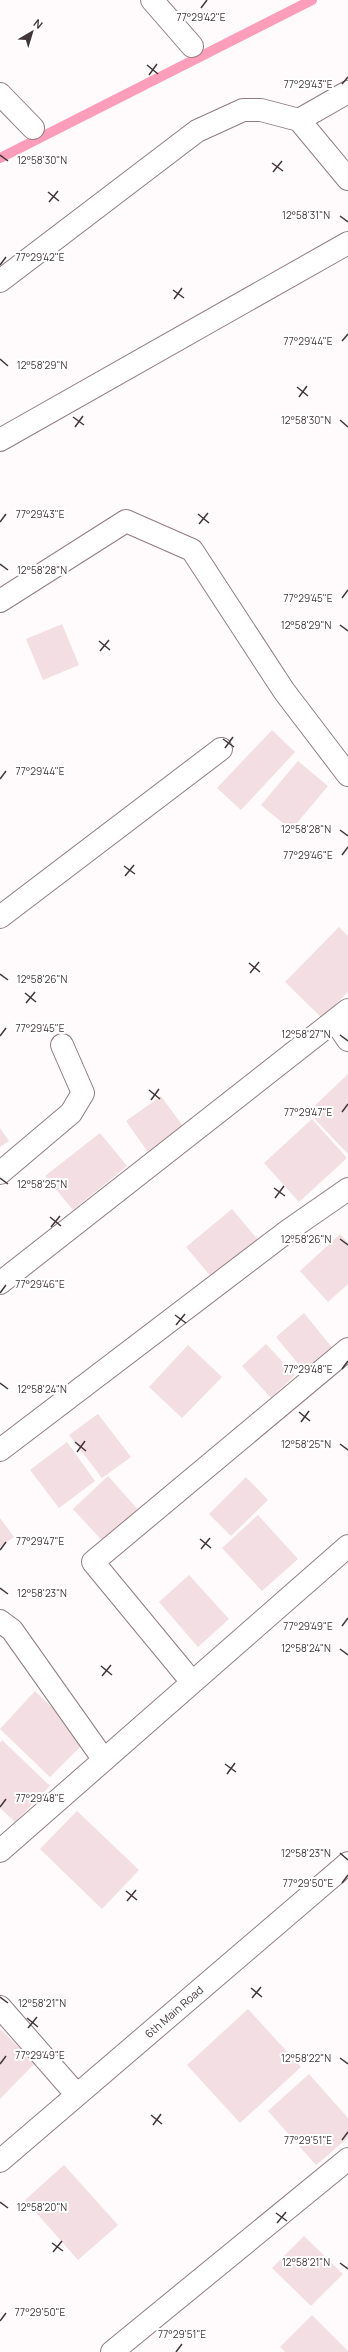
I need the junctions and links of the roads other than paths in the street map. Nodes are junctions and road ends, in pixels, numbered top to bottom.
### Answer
1 (152, 0) edge
2 (192, 46) dead end
3 (348, 92) edge
4 (0, 94) edge
5 (299, 120) junction
6 (34, 128) dead end
7 (348, 179) edge
8 (348, 243) edge
9 (0, 281) edge
10 (0, 440) edge
11 (0, 602) edge
12 (222, 749) dead end
13 (348, 775) edge
14 (0, 918) edge
15 (341, 1015) edge
16 (348, 1040) edge
17 (62, 1044) dead end
18 (0, 1174) edge
19 (348, 1189) edge
20 (0, 1283) edge
21 (348, 1349) edge
22 (0, 1450) edge
23 (348, 1546) edge
24 (0, 1621) edge
25 (192, 1682) junction
26 (104, 1760) junction
27 (0, 1851) edge
28 (348, 1863) edge
29 (0, 2007) edge
30 (77, 2095) junction
31 (348, 2158) edge
32 (0, 2161) edge
33 (112, 2352) edge

1 - 2 street
3 - 5 street
4 - 6 street
5 - 7 street
5 - 9 street
8 - 10 street
11 - 13 street
12 - 14 street
15 - 16 street
15 - 20 street
17 - 18 street
19 - 22 street
21 - 25 street
23 - 25 street
24 - 26 street
25 - 26 street
26 - 27 street
28 - 30 street, 6th Main Road
29 - 30 street
30 - 32 street, 6th Main Road
31 - 33 street

